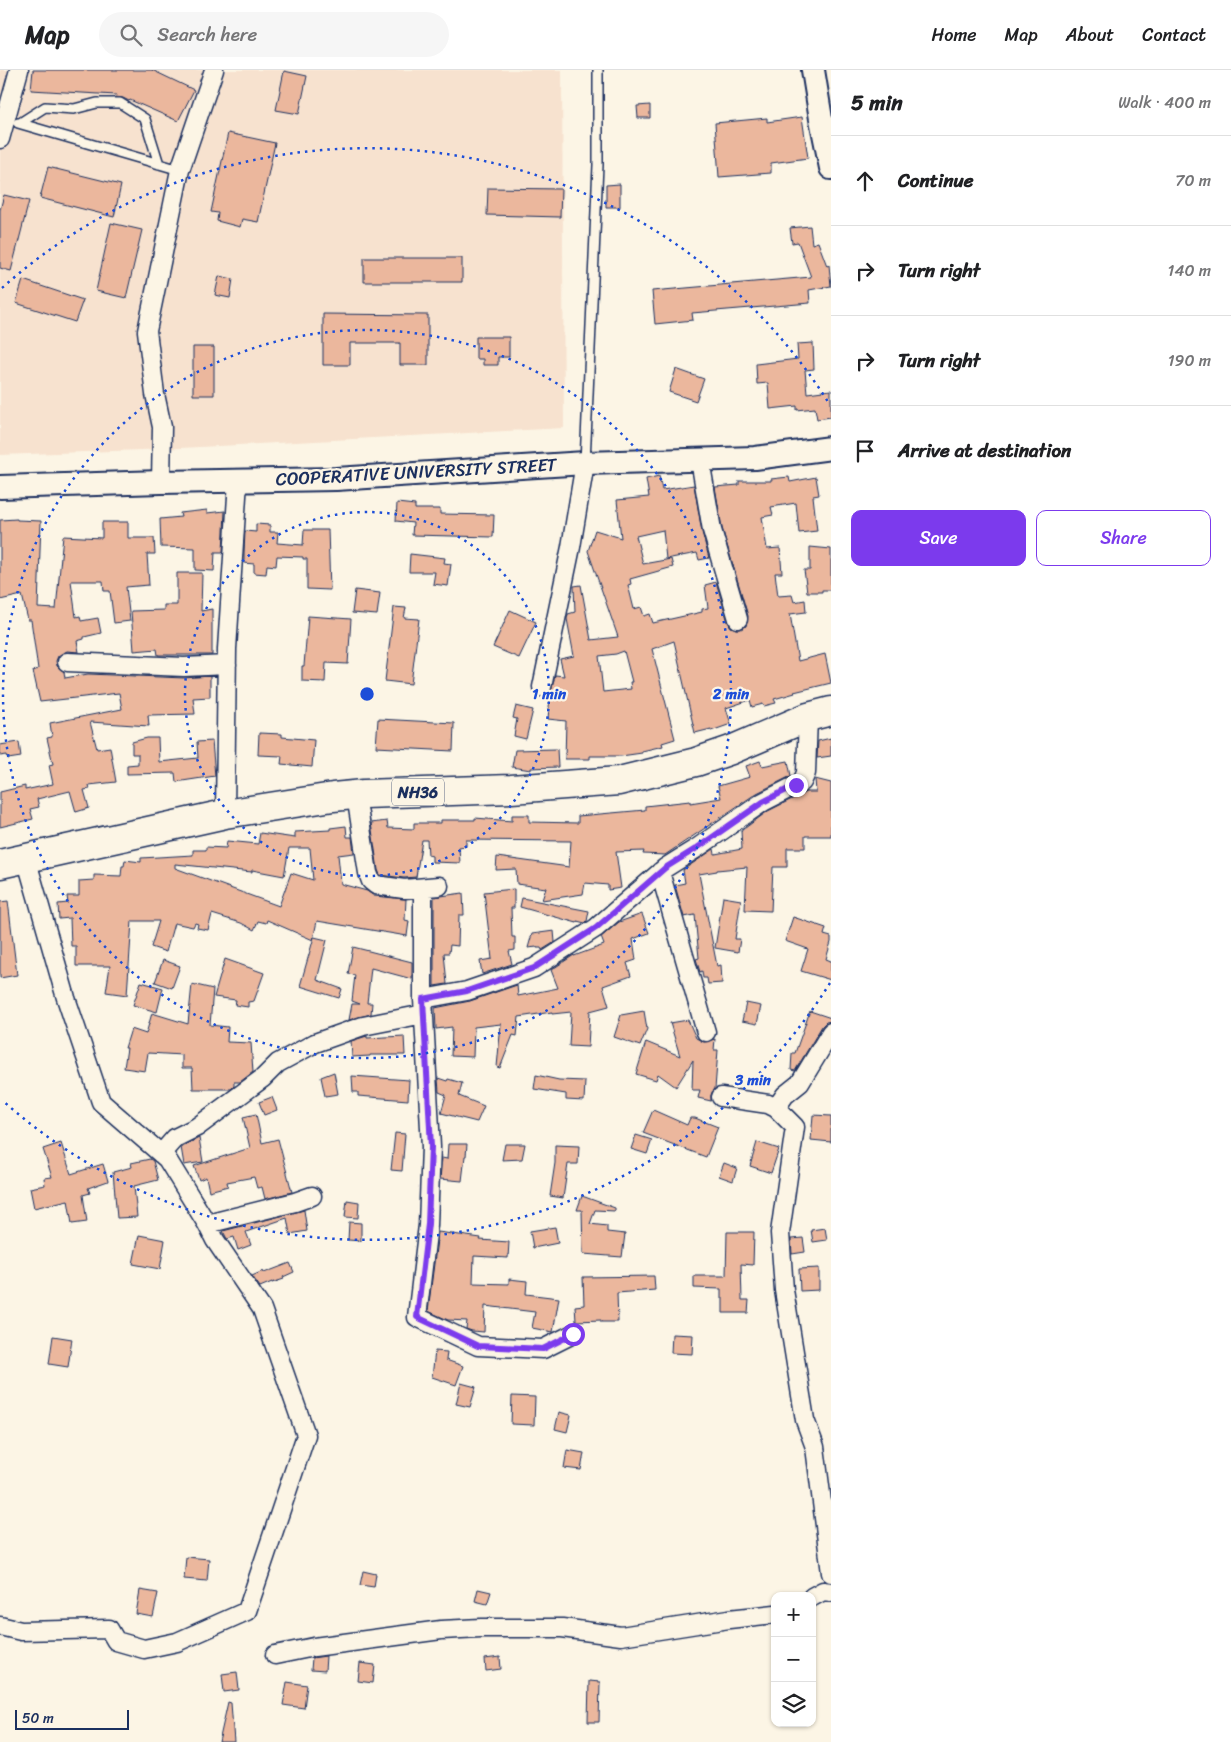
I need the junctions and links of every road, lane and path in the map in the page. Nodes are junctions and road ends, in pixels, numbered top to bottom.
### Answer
1 (19, 70) edge
2 (214, 70) edge
3 (598, 70) edge
4 (813, 70) edge
5 (12, 121) junction
6 (0, 139) edge
7 (160, 164) junction
8 (831, 168) edge
9 (180, 170) junction
10 (831, 448) edge
11 (700, 460) junction
12 (585, 463) junction
13 (238, 481) junction
14 (161, 482) junction
15 (0, 487) edge
16 (738, 619) dead end
17 (68, 662) dead end
18 (227, 665) junction
19 (542, 687) dead end
20 (819, 714) edge
21 (356, 795) junction
22 (225, 814) junction
23 (13, 861) edge
24 (660, 872) junction
25 (424, 1006) junction
26 (706, 1032) dead end
27 (831, 1032) edge
28 (721, 1097) dead end
29 (776, 1108) junction
30 (161, 1154) junction
31 (312, 1196) dead end
32 (207, 1224) junction
33 (573, 1334) dead end
34 (831, 1573) edge
35 (831, 1592) edge
36 (816, 1595) edge
37 (771, 1614) edge
38 (0, 1626) edge
39 (275, 1655) dead end

1 - 5 street
2 - 9 street
3 - 12 lane
4 - 8 street
5 - 6 street
5 - 7 lane
5 - 7 lane
7 - 9 lane
9 - 14 street
10 - 11 street, COOPERATIVE UNIVERSITY STREET
11 - 12 street, COOPERATIVE UNIVERSITY STREET
11 - 16 street
12 - 13 street, COOPERATIVE UNIVERSITY STREET
12 - 19 street
13 - 14 street, COOPERATIVE UNIVERSITY STREET
13 - 18 street
14 - 15 street, COOPERATIVE UNIVERSITY STREET
17 - 18 street
18 - 22 street
20 - 21 highway, NH36
20 - 24 street
21 - 22 highway, NH36
21 - 25 street
22 - 23 highway, NH36
23 - 30 street
24 - 25 street
24 - 26 street
25 - 30 street
25 - 33 street
27 - 29 street
28 - 29 street
29 - 34 street
30 - 32 street
31 - 32 street
32 - 38 street
35 - 36 street
37 - 39 street

